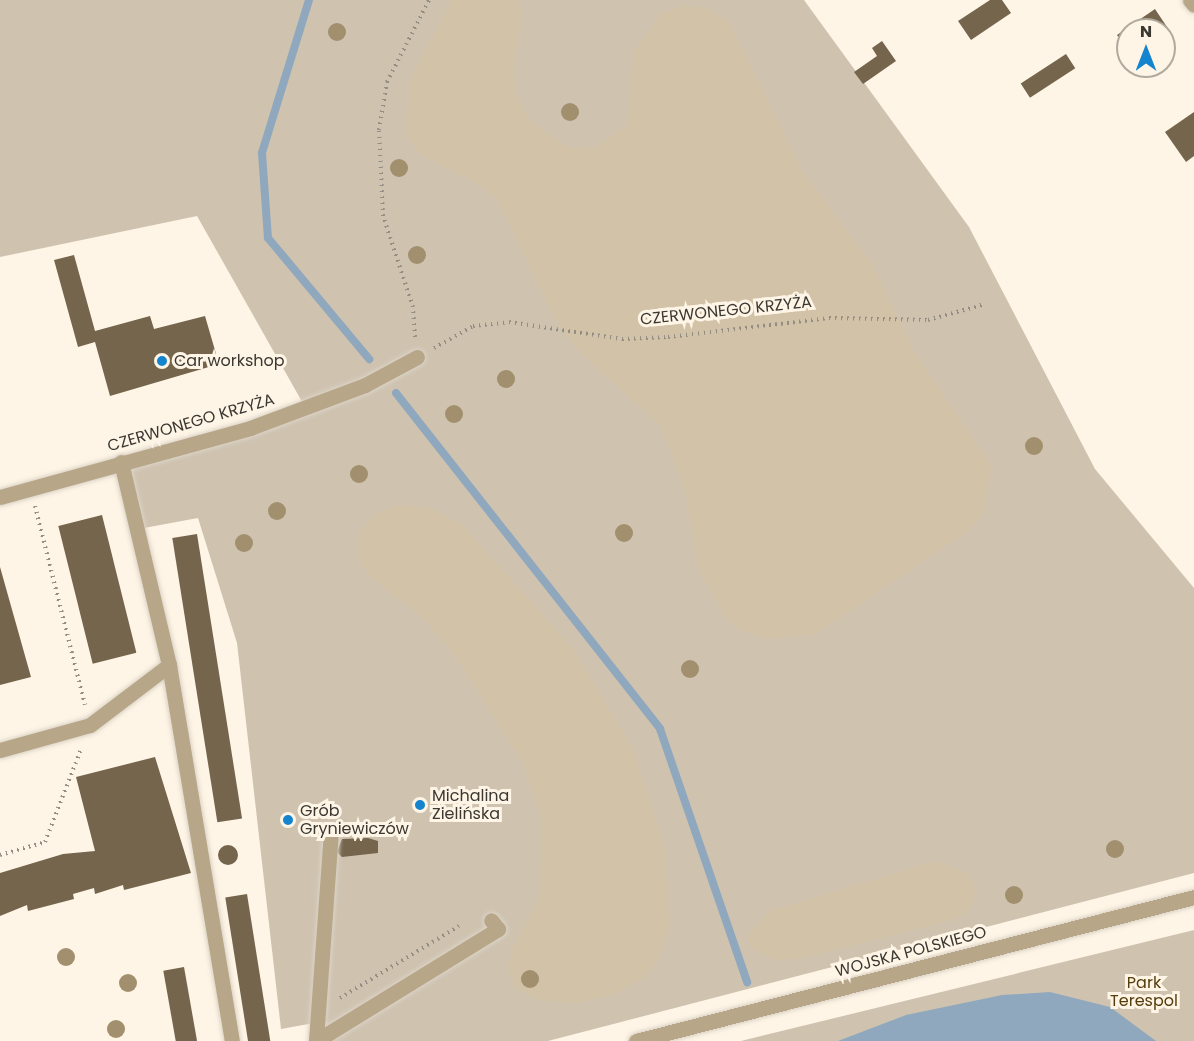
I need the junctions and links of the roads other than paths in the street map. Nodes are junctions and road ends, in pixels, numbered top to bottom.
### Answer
1 (1190, 0) edge
2 (1194, 6) edge
3 (417, 357) road end
4 (121, 462) junction
5 (0, 497) edge
6 (169, 665) junction
7 (0, 750) edge
8 (331, 832) dead end
9 (1194, 897) edge
10 (491, 920) dead end
11 (643, 1040) edge
12 (232, 1041) edge
13 (316, 1041) edge

1 - 2 street
3 - 4 street, CZERWONEGO KRZYŻA
4 - 5 street, CZERWONEGO KRZYŻA
4 - 6 street
6 - 7 street
6 - 12 street
8 - 13 street
9 - 11 street, WOJSKA POLSKIEGO
10 - 13 street

